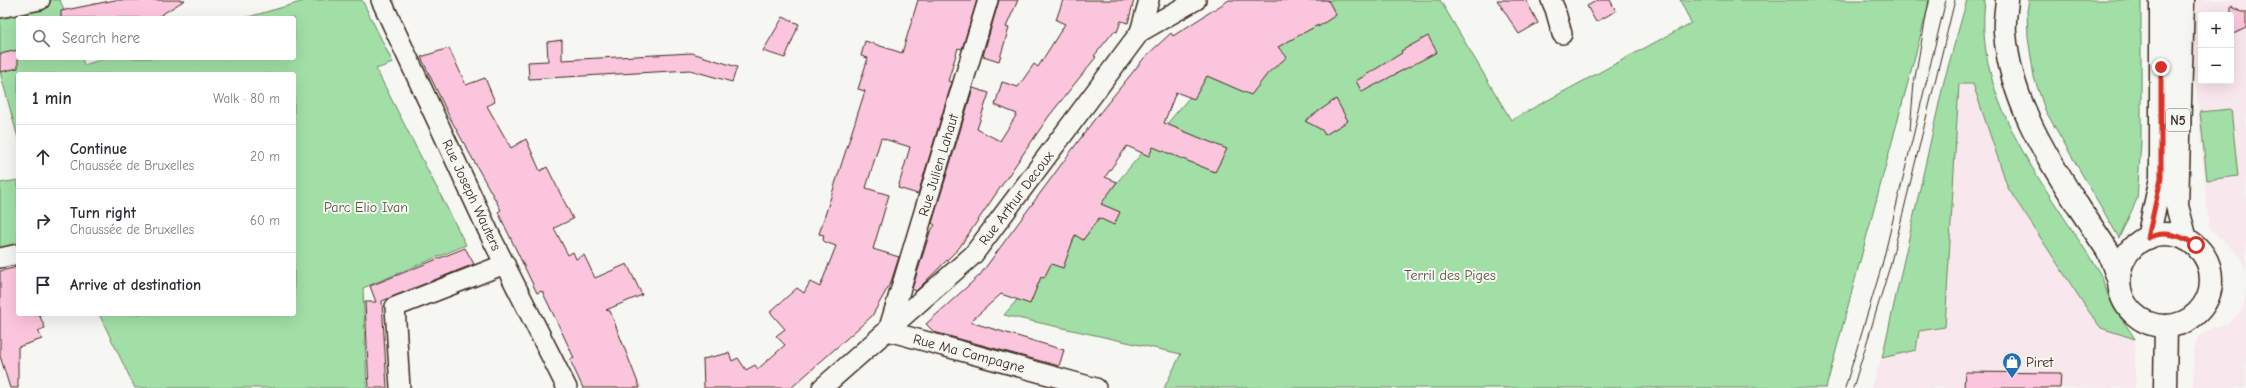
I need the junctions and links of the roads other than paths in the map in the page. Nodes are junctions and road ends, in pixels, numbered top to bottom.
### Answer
1 (40, 0) edge
2 (380, 0) edge
3 (988, 0) edge
4 (1149, 0) edge
5 (1196, 0) edge
6 (1550, 0) edge
7 (2007, 0) edge
8 (2161, 0) edge
9 (2183, 0) edge
10 (0, 8) edge
11 (1140, 32) junction
12 (1562, 34) dead end
13 (2148, 238) junction
14 (2186, 239) junction
15 (16, 254) edge
16 (0, 258) edge
17 (506, 264) junction
18 (2119, 281) junction
19 (2166, 326) junction
20 (888, 331) junction
21 (400, 388) edge
22 (567, 388) edge
23 (822, 388) edge
24 (1096, 388) edge
25 (2165, 388) edge

1 - 10 street
2 - 17 street, Rue Joseph Wauters
3 - 20 street, Rue Julien Lahaut
4 - 11 street
5 - 11 street, Rue Arthur Decoux
6 - 12 street
7 - 18 main road
8 - 13 main road, N5
9 - 14 main road, N5
11 - 20 street, Rue Arthur Decoux
13 - 14 main road
13 - 18 main road
14 - 19 main road
15 - 16 street
17 - 21 street
17 - 22 street, Rue Joseph Wauters
18 - 19 main road
19 - 25 main road
20 - 23 street, Rue Arthur Decoux
20 - 24 street, Rue Ma Campagne

